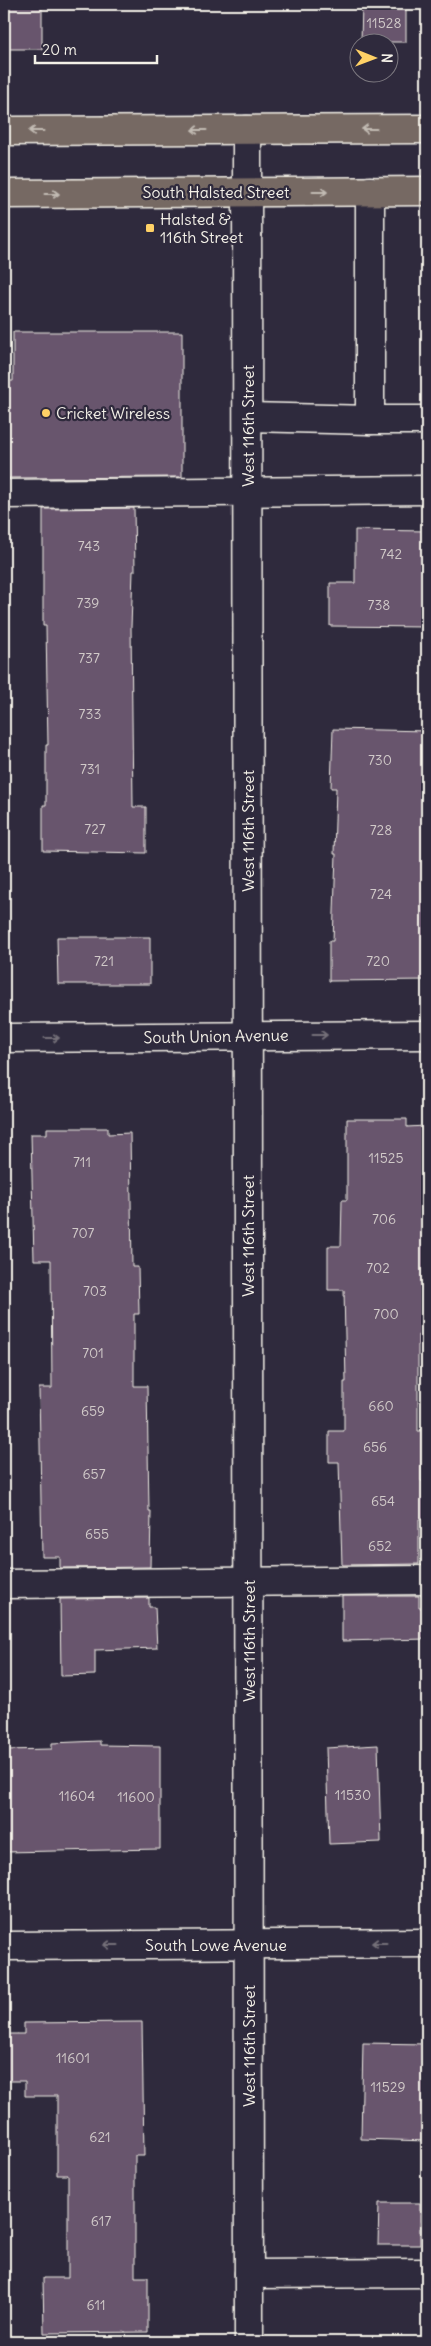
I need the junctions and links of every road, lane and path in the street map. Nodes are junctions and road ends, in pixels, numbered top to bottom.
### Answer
1 (427, 129) edge
2 (248, 130) junction
3 (4, 131) edge
4 (427, 190) edge
5 (370, 191) junction
6 (248, 192) junction
7 (4, 194) edge
8 (248, 417) junction
9 (370, 420) junction
10 (427, 420) edge
11 (427, 490) edge
12 (248, 492) junction
13 (4, 494) edge
14 (427, 1035) edge
15 (249, 1036) junction
16 (4, 1038) edge
17 (427, 1580) edge
18 (248, 1582) junction
19 (4, 1584) edge
20 (427, 1943) edge
21 (249, 1944) junction
22 (4, 1946) edge
23 (427, 2273) edge
24 (249, 2274) junction
25 (250, 2342) edge

1 -> 2 main road
2 -> 3 main road
2 - 6 street, West 116th Street
4 - 5 main road, South Halsted Street
6 -> 5 main road, South Halsted Street
5 - 9 street
7 -> 6 main road, South Halsted Street
6 - 8 street, West 116th Street
8 - 9 street
8 - 12 street, West 116th Street
9 - 10 street
11 - 12 street
12 - 13 street
12 - 15 street, West 116th Street
15 -> 14 street, South Union Avenue
16 -> 15 street, South Union Avenue
15 - 18 street, West 116th Street
17 - 18 street
18 - 19 street
18 - 21 street, West 116th Street
20 -> 21 street, South Lowe Avenue
21 -> 22 street, South Lowe Avenue
21 - 24 street, West 116th Street
23 - 24 street
24 - 25 street, West 116th Street

